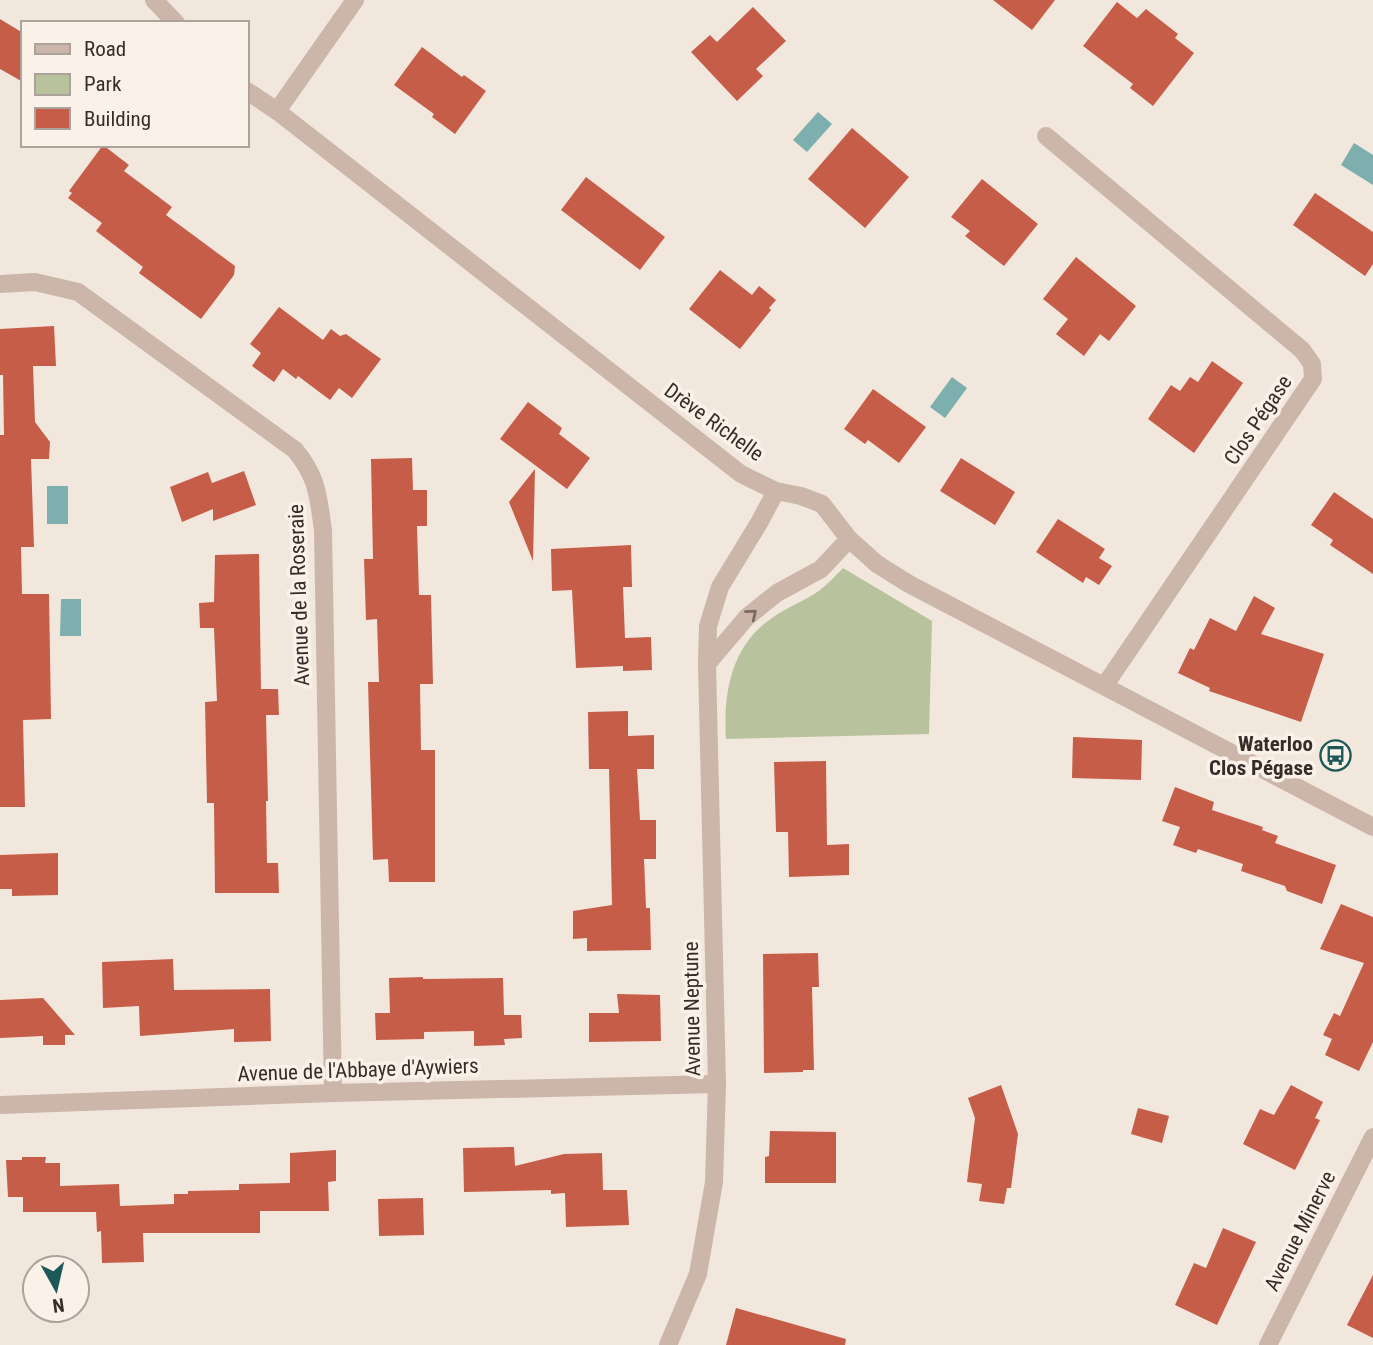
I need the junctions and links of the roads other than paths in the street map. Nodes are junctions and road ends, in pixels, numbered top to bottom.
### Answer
1 (154, 0) edge
2 (355, 0) edge
3 (174, 21) edge
4 (248, 92) edge
5 (277, 111) junction
6 (1046, 136) dead end
7 (0, 284) edge
8 (776, 491) junction
9 (849, 539) junction
10 (707, 664) junction
11 (1105, 685) junction
12 (1373, 827) edge
13 (717, 1084) junction
14 (333, 1093) junction
15 (0, 1105) edge
16 (1373, 1137) edge
17 (667, 1345) edge
18 (1268, 1345) edge

1 - 3 street
2 - 5 street
4 - 5 street, Drève Richelle
5 - 8 street, Drève Richelle
6 - 11 street, Clos Pégase
7 - 14 street, Avenue de la Roseraie
8 - 9 street, Drève Richelle
8 - 10 street, Avenue Neptune
10 -> 9 street
9 - 11 street, Drève Richelle
10 - 13 street, Avenue Neptune
11 - 12 street, Drève Richelle
13 - 14 street, Avenue de l'Abbaye d'Aywiers
13 - 17 street, Avenue Neptune
14 - 15 street, Avenue de l'Abbaye d'Aywiers
16 - 18 street, Avenue Minerve

